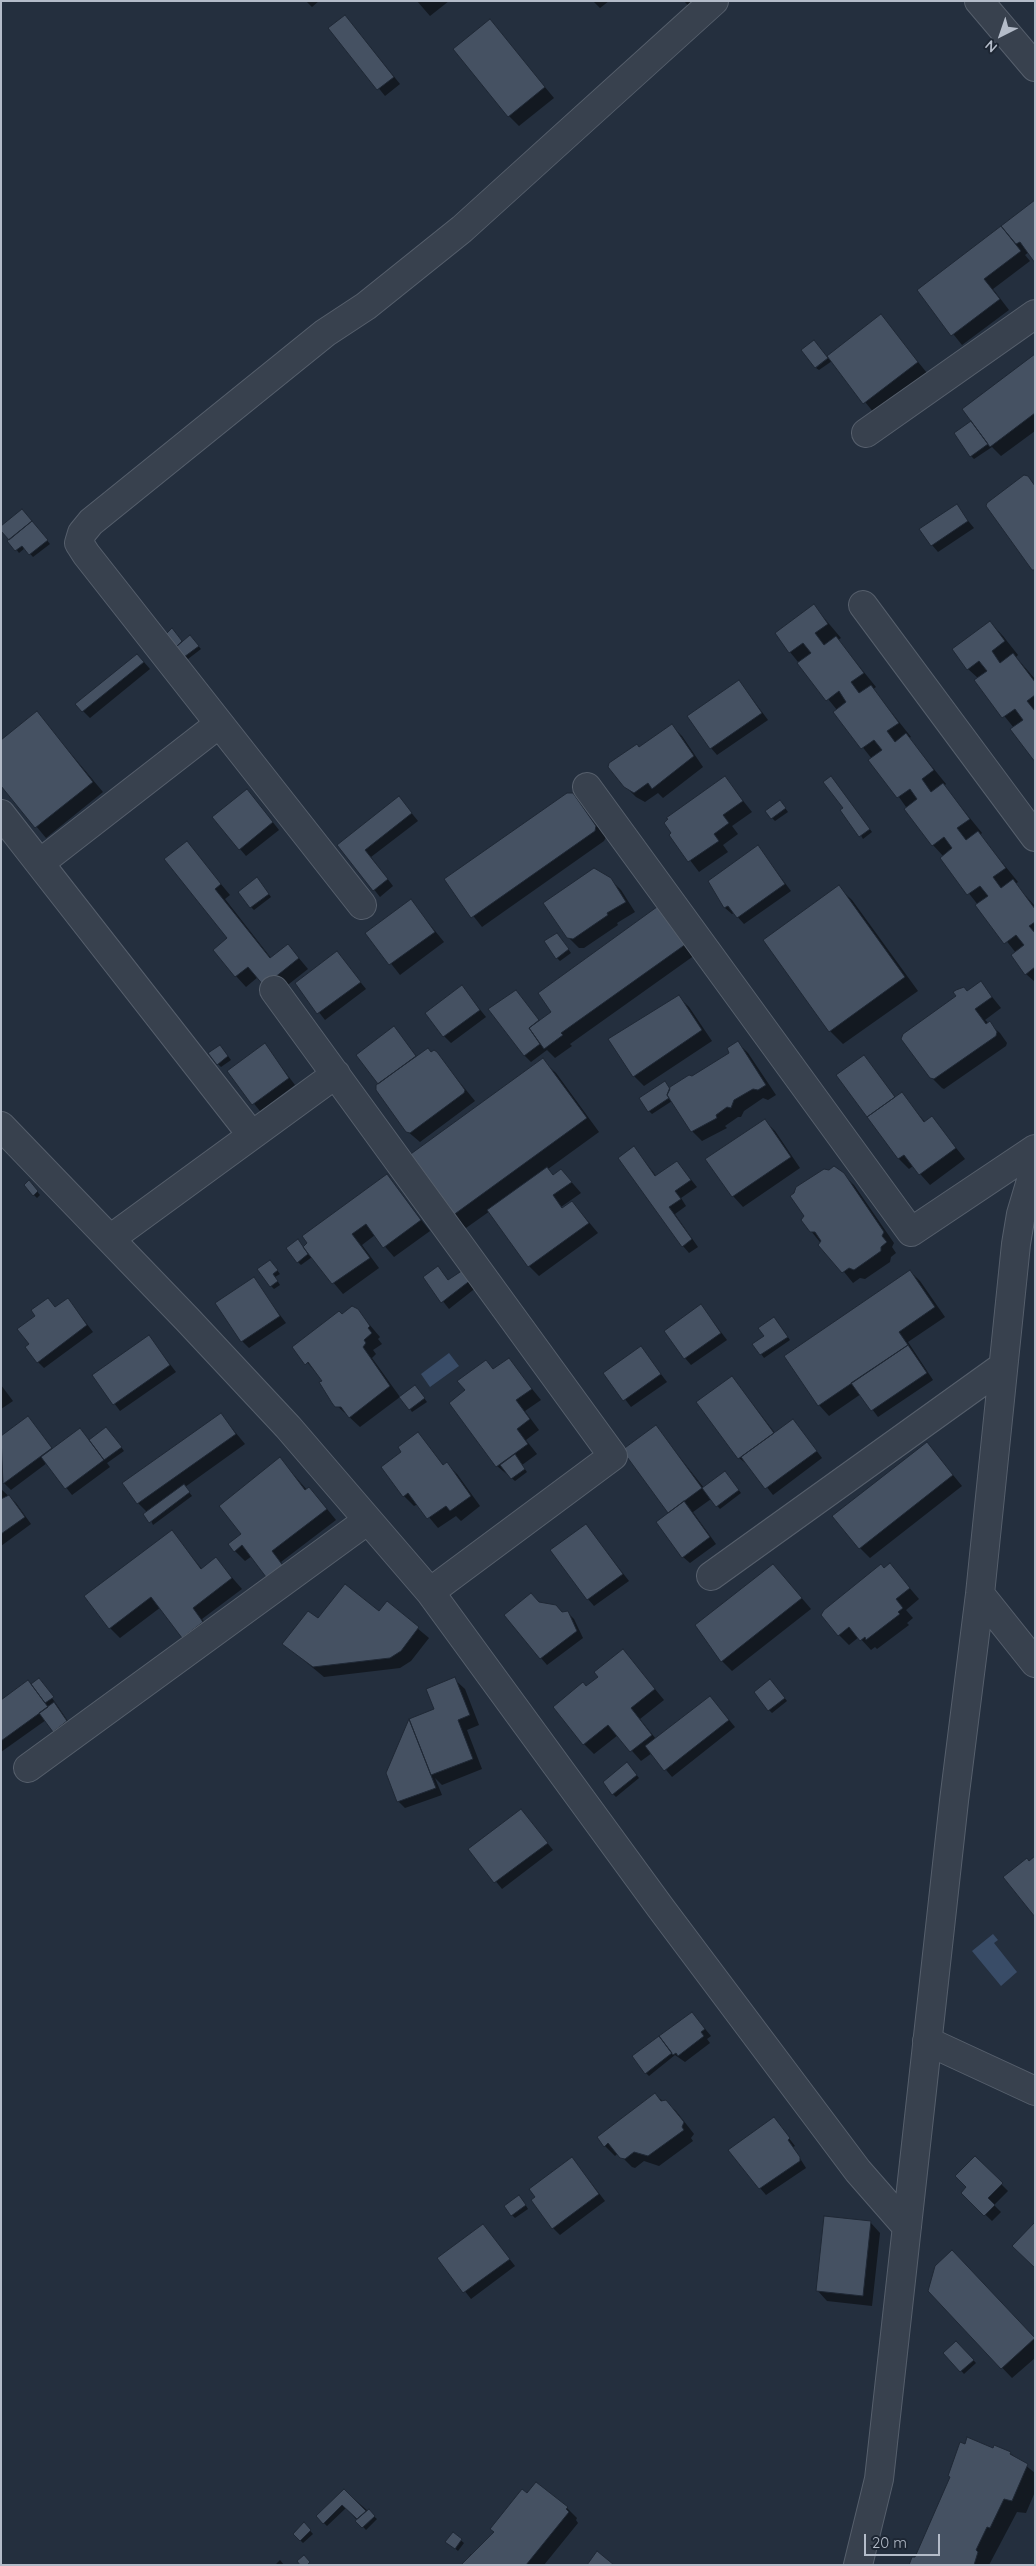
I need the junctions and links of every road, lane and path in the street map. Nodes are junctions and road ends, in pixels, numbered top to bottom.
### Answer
1 (714, 1) edge
2 (979, 1) edge
3 (1035, 67) edge
4 (1035, 314) edge
5 (866, 433) dead end
6 (863, 605) dead end
7 (219, 724) junction
8 (587, 787) dead end
9 (1, 814) edge
10 (1035, 837) edge
11 (40, 863) junction
12 (362, 905) dead end
13 (274, 990) dead end
14 (336, 1074) junction
15 (1, 1126) edge
16 (251, 1134) junction
17 (1035, 1149) edge
18 (1035, 1167) edge
19 (110, 1239) junction
20 (1016, 1244) junction
21 (1035, 1266) edge
22 (1002, 1367) junction
23 (368, 1520) junction
24 (711, 1576) dead end
25 (430, 1592) junction
26 (980, 1594) junction
27 (1035, 1663) edge
28 (28, 1768) dead end
29 (927, 2041) junction
30 (1035, 2091) edge
31 (907, 2227) junction
32 (858, 2565) edge

1 - 7 street
2 - 3 street
4 - 5 street
6 - 10 street
7 - 11 street
7 - 12 street
8 - 17 street
9 - 11 street
11 - 16 street
13 - 14 street
14 - 16 street
14 - 25 street
15 - 19 street
16 - 19 street
18 - 20 street
19 - 23 street
20 - 21 street
20 - 22 street
22 - 24 street
22 - 26 street
23 - 25 street
23 - 28 street
25 - 31 street
26 - 27 street
26 - 29 street
29 - 30 street
29 - 31 street
31 - 32 street

